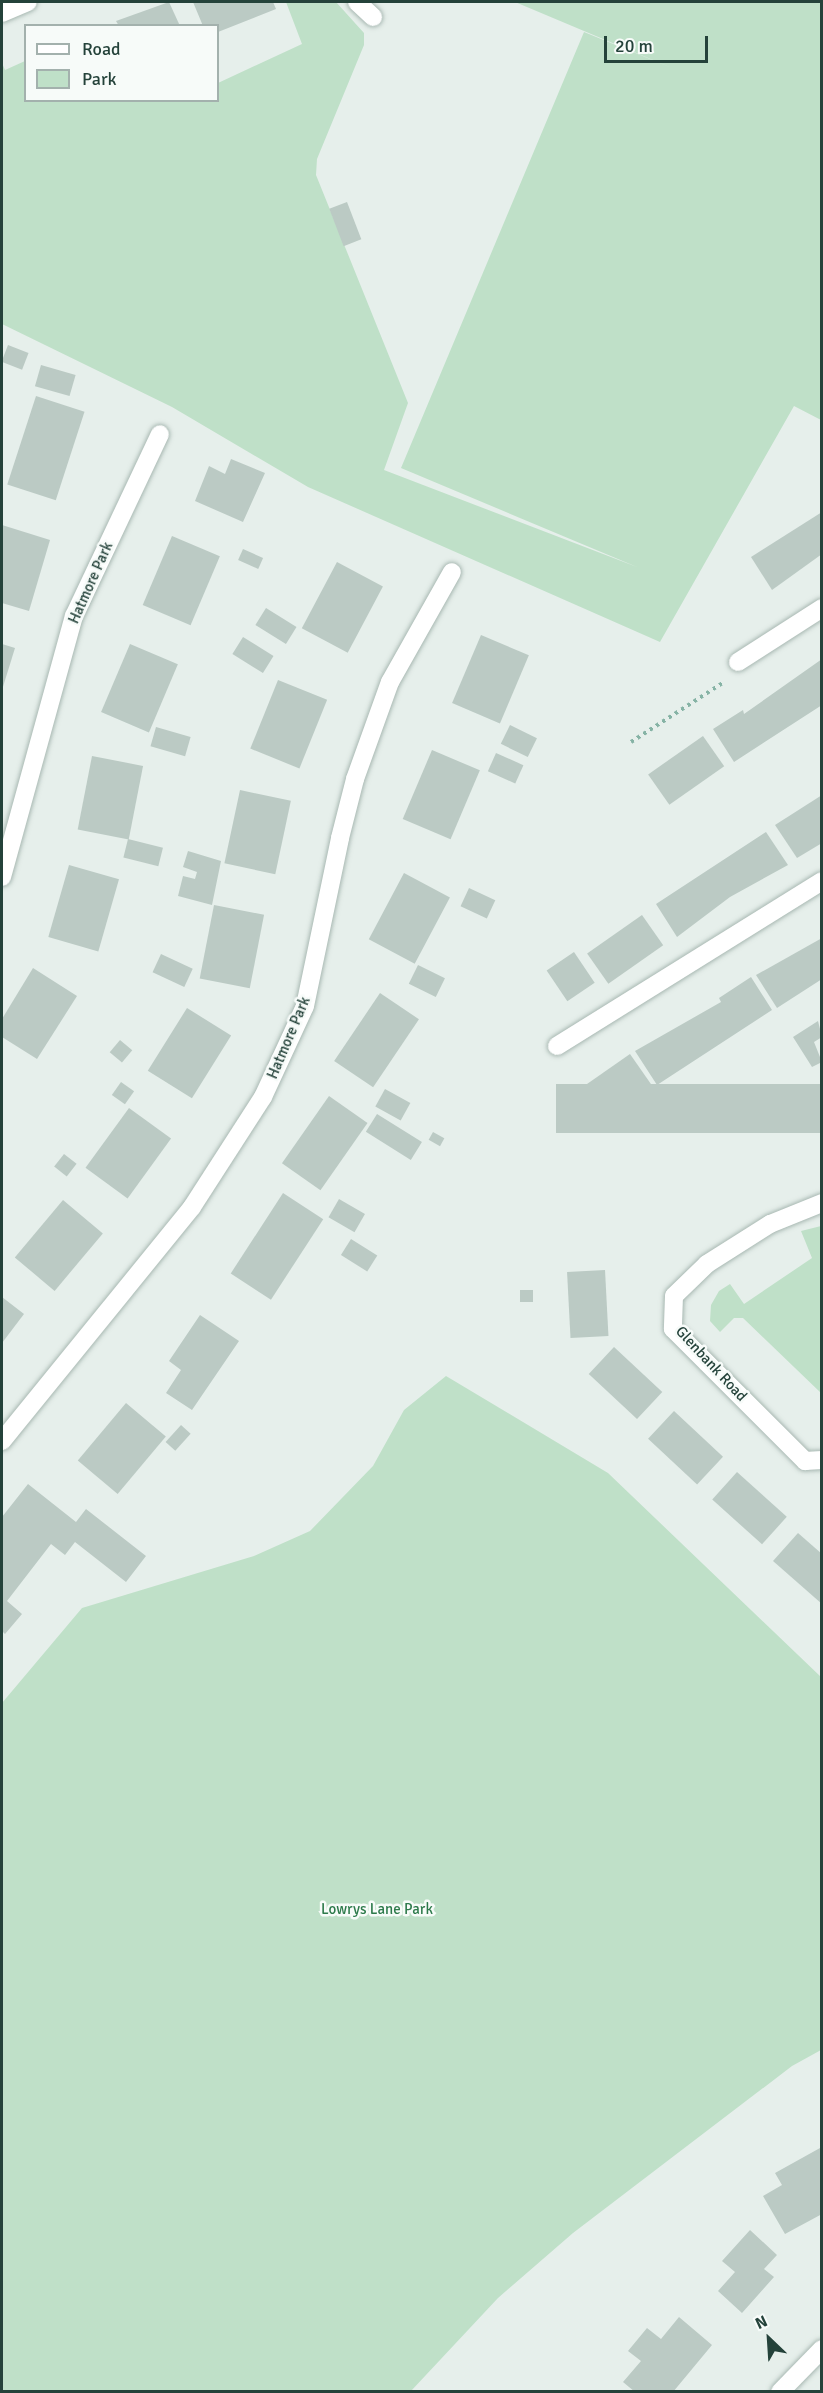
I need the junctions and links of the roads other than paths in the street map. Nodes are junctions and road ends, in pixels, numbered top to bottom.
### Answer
1 (28, 2) edge
2 (357, 2) edge
3 (2, 13) edge
4 (373, 17) dead end
5 (160, 434) dead end
6 (452, 572) dead end
7 (822, 608) edge
8 (738, 662) road end
9 (2, 877) edge
10 (822, 881) edge
11 (557, 1046) dead end
12 (822, 1203) edge
13 (2, 1442) edge
14 (822, 1460) edge
15 (822, 2349) edge
16 (780, 2391) edge

1 - 3 street
2 - 4 street
5 - 9 street, Hatmore Park
6 - 13 street, Hatmore Park
7 - 8 street
10 - 11 street
12 - 14 street, Glenbank Road
15 - 16 street

